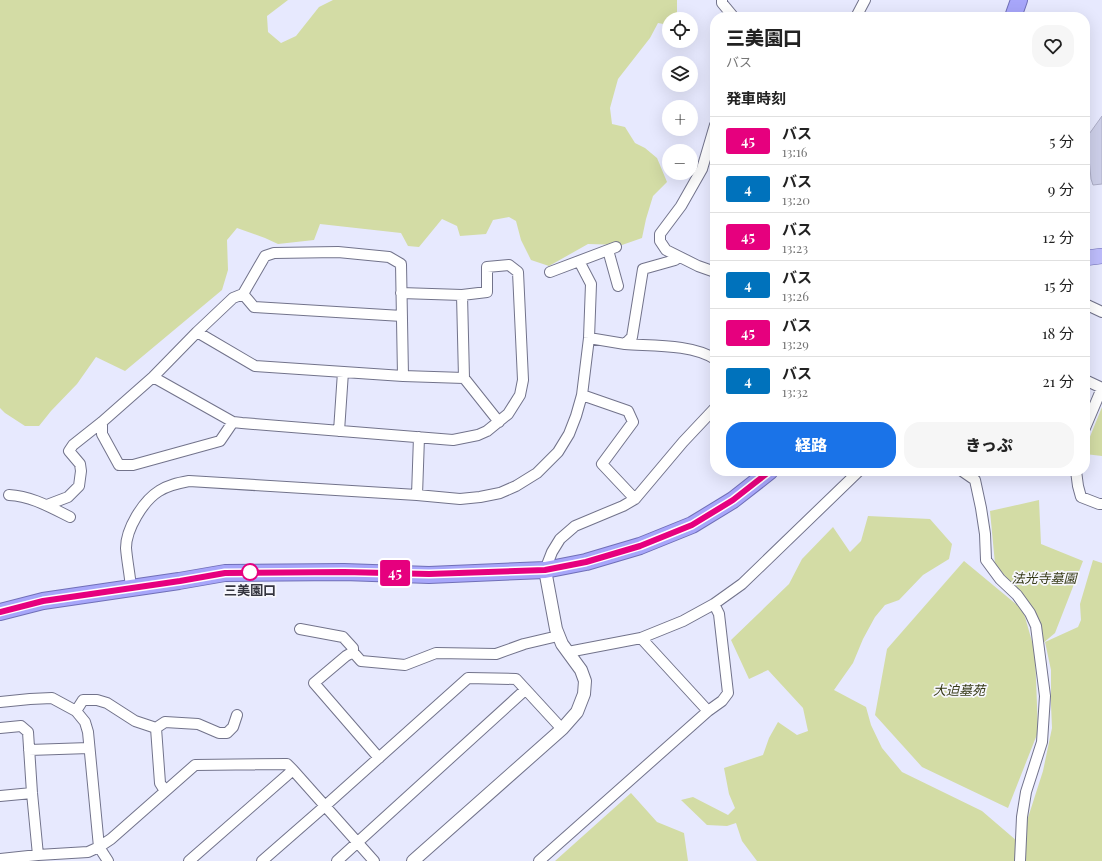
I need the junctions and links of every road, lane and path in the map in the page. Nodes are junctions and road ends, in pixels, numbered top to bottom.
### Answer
1 (722, 0) edge
2 (865, 0) edge
3 (1019, 0) edge
4 (730, 12) edge
5 (859, 12) edge
6 (1014, 12) edge
7 (710, 141) edge
8 (1102, 256) edge
9 (679, 257) junction
10 (1090, 257) edge
11 (579, 261) junction
12 (710, 270) edge
13 (550, 272) dead end
14 (618, 286) dead end
15 (243, 294) junction
16 (401, 294) junction
17 (462, 295) junction
18 (1090, 306) edge
19 (1102, 312) edge
20 (402, 316) junction
21 (197, 332) junction
22 (589, 338) junction
23 (625, 344) junction
24 (710, 356) edge
25 (342, 372) junction
26 (403, 376) junction
27 (153, 377) junction
28 (464, 378) junction
29 (1090, 382) edge
30 (1102, 388) edge
31 (582, 395) junction
32 (710, 413) edge
33 (1090, 416) edge
34 (102, 422) junction
35 (234, 422) junction
36 (500, 422) junction
37 (339, 431) junction
38 (419, 437) junction
39 (764, 476) edge
40 (854, 476) edge
41 (969, 476) edge
42 (1077, 476) edge
43 (9, 495) dead end
44 (417, 495) junction
45 (635, 499) junction
46 (1102, 504) edge
47 (47, 505) junction
48 (70, 517) dead end
49 (545, 570) junction
50 (131, 588) junction
51 (714, 604) junction
52 (0, 612) edge
53 (300, 629) dead end
54 (558, 636) junction
55 (641, 638) junction
56 (353, 652) junction
57 (568, 652) junction
58 (525, 690) junction
59 (0, 702) edge
60 (76, 711) junction
61 (708, 711) junction
62 (237, 715) dead end
63 (0, 728) edge
64 (156, 728) junction
65 (562, 729) junction
66 (90, 748) junction
67 (29, 750) junction
68 (379, 758) junction
69 (293, 770) junction
70 (165, 791) junction
71 (32, 793) junction
72 (0, 796) edge
73 (326, 806) junction
74 (358, 843) junction
75 (99, 847) junction
76 (38, 855) junction
77 (0, 859) edge
78 (108, 861) edge
79 (189, 861) edge
80 (262, 861) edge
81 (337, 861) edge
82 (374, 861) edge
83 (413, 861) edge
84 (539, 861) edge
85 (1020, 861) edge

1 - 4 street
2 - 5 street
3 - 6 highway
7 - 9 street
8 - 10 main road
9 - 12 street
9 - 23 street
11 - 13 street
11 - 14 street
11 - 22 street
15 - 16 street
15 - 20 street
15 - 21 street
16 - 17 street
16 - 20 street
17 - 28 street
17 - 36 street
18 - 19 street
20 - 26 street
21 - 25 street
21 - 27 street
22 - 23 street
22 - 31 street
23 - 24 street
25 - 26 street
25 - 37 street
26 - 28 street
27 - 34 street
27 - 35 street
28 - 36 street
29 - 30 street
30 - 33 street
31 - 44 street
31 - 45 street
32 - 45 street
34 - 35 street
34 - 47 street
35 - 37 street
36 - 38 street
37 - 38 street
38 - 44 street
39 - 49 highway
40 - 51 street
41 - 85 street
42 - 46 street
43 - 47 street
44 - 50 street
45 - 49 street
47 - 48 street
49 - 50 highway
49 - 54 street
50 - 52 highway
51 - 55 street
51 - 61 street
53 - 56 street
54 - 56 street
54 - 57 street
55 - 57 street
55 - 61 street
56 - 68 street
57 - 65 street
58 - 65 street
58 - 68 street
58 - 74 street
59 - 60 street
60 - 64 street
60 - 66 street
61 - 84 street
62 - 64 street
63 - 67 street
64 - 70 street
65 - 83 street
66 - 67 street
66 - 75 street
67 - 71 street
68 - 73 street
69 - 70 street
69 - 73 street
69 - 79 street
70 - 75 street
71 - 72 street
71 - 76 street
73 - 74 street
73 - 80 street
74 - 81 street
74 - 82 street
75 - 76 street
75 - 78 street
76 - 77 street

